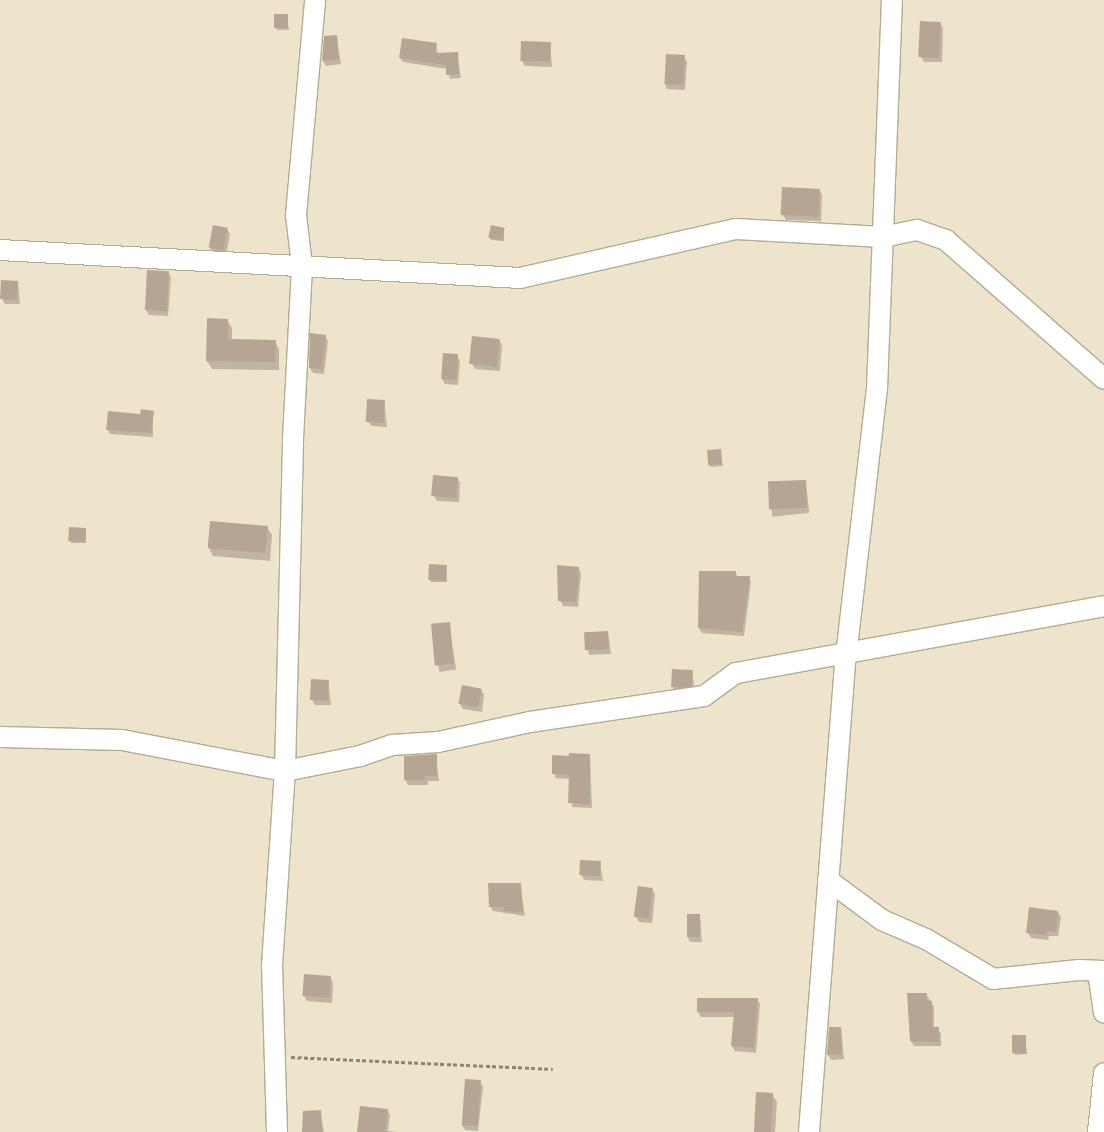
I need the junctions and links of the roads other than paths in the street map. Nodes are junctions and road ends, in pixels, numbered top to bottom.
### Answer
1 (315, 0) edge
2 (892, 0) edge
3 (883, 237) junction
4 (0, 250) edge
5 (302, 266) junction
6 (1104, 379) edge
7 (1104, 606) edge
8 (846, 656) junction
9 (0, 737) edge
10 (285, 772) junction
11 (828, 880) junction
12 (1101, 971) edge
13 (1104, 1013) edge
14 (1104, 1073) edge
15 (277, 1132) edge
16 (808, 1132) edge
17 (1098, 1132) edge

1 - 5 street
2 - 3 street
3 - 5 street
3 - 6 street
3 - 8 street
4 - 5 street
5 - 10 street
7 - 8 street
8 - 10 street
8 - 11 street
9 - 10 street
10 - 15 street
11 - 12 street
11 - 16 street
12 - 13 street
14 - 17 street

